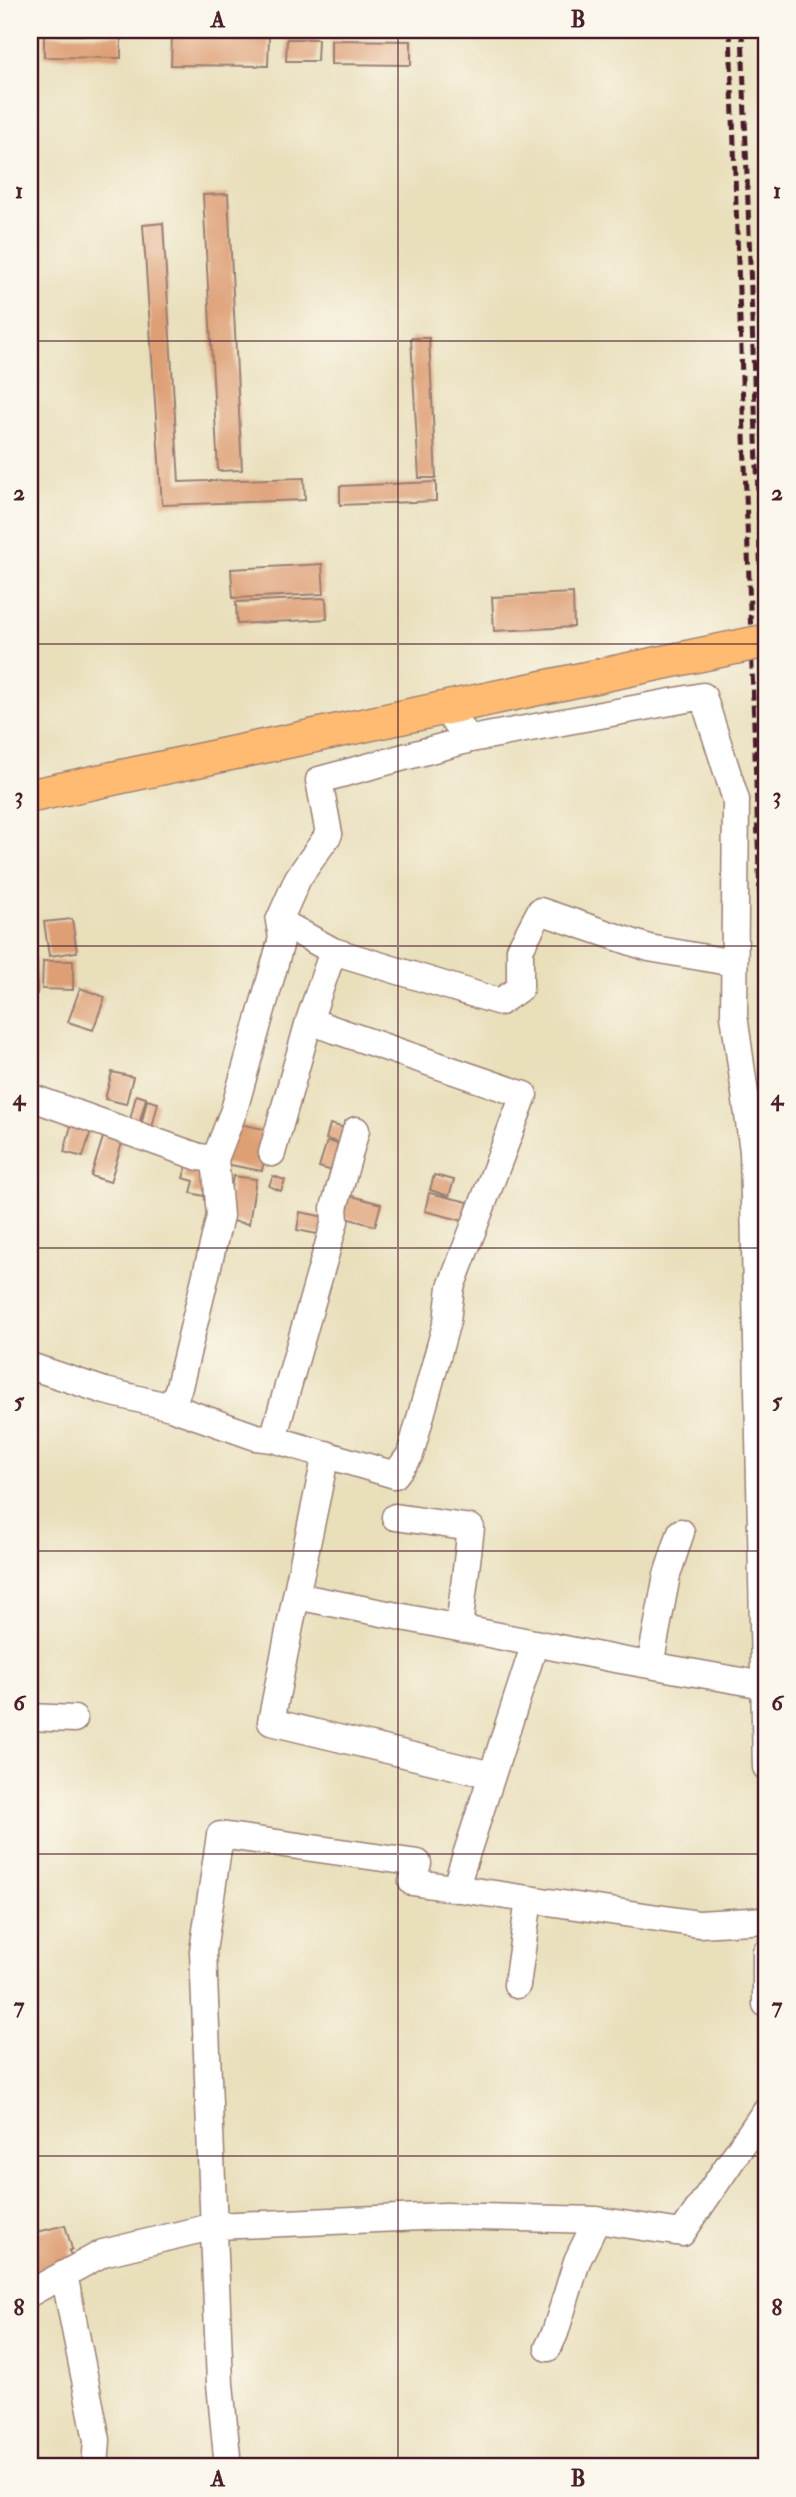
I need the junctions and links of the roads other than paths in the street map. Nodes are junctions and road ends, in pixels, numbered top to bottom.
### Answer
1 (766, 641) edge
2 (442, 708) junction
3 (471, 739) junction
4 (30, 796) edge
5 (279, 921) junction
6 (333, 951) junction
7 (734, 963) junction
8 (309, 1021) junction
9 (30, 1097) edge
10 (356, 1130) dead end
11 (272, 1153) dead end
12 (215, 1159) junction
13 (30, 1366) edge
14 (171, 1407) junction
15 (273, 1439) junction
16 (326, 1454) junction
17 (395, 1517) dead end
18 (681, 1532) dead end
19 (296, 1595) junction
20 (459, 1629) junction
21 (535, 1643) junction
22 (650, 1665) junction
23 (764, 1685) junction
24 (30, 1717) edge
25 (74, 1719) dead end
26 (766, 1767) edge
27 (492, 1776) junction
28 (455, 1889) junction
29 (529, 1899) junction
30 (766, 1920) edge
31 (766, 1952) edge
32 (517, 1985) dead end
33 (766, 2004) edge
34 (766, 2110) edge
35 (597, 2220) junction
36 (215, 2226) junction
37 (64, 2274) junction
38 (30, 2293) edge
39 (548, 2348) dead end
40 (95, 2467) edge
41 (228, 2467) edge

1 - 2 main road, bridge
2 - 3 street
2 - 4 main road
3 - 5 street
3 - 7 street
5 - 6 street
5 - 12 street
6 - 7 street
6 - 8 street
7 - 23 street
8 - 11 street
8 - 16 street
9 - 12 street
10 - 15 street
12 - 14 street
13 - 14 street
14 - 15 street
15 - 16 street
16 - 19 street
17 - 20 street
18 - 22 street
19 - 20 street
19 - 27 street
20 - 21 street
21 - 22 street
21 - 27 street
22 - 23 street
23 - 26 street
24 - 25 street
27 - 28 street
28 - 29 street
28 - 36 street
29 - 30 street
29 - 32 street
31 - 33 street
34 - 35 street
35 - 36 street
35 - 39 street
36 - 37 street
36 - 41 street
37 - 38 street
37 - 40 street

